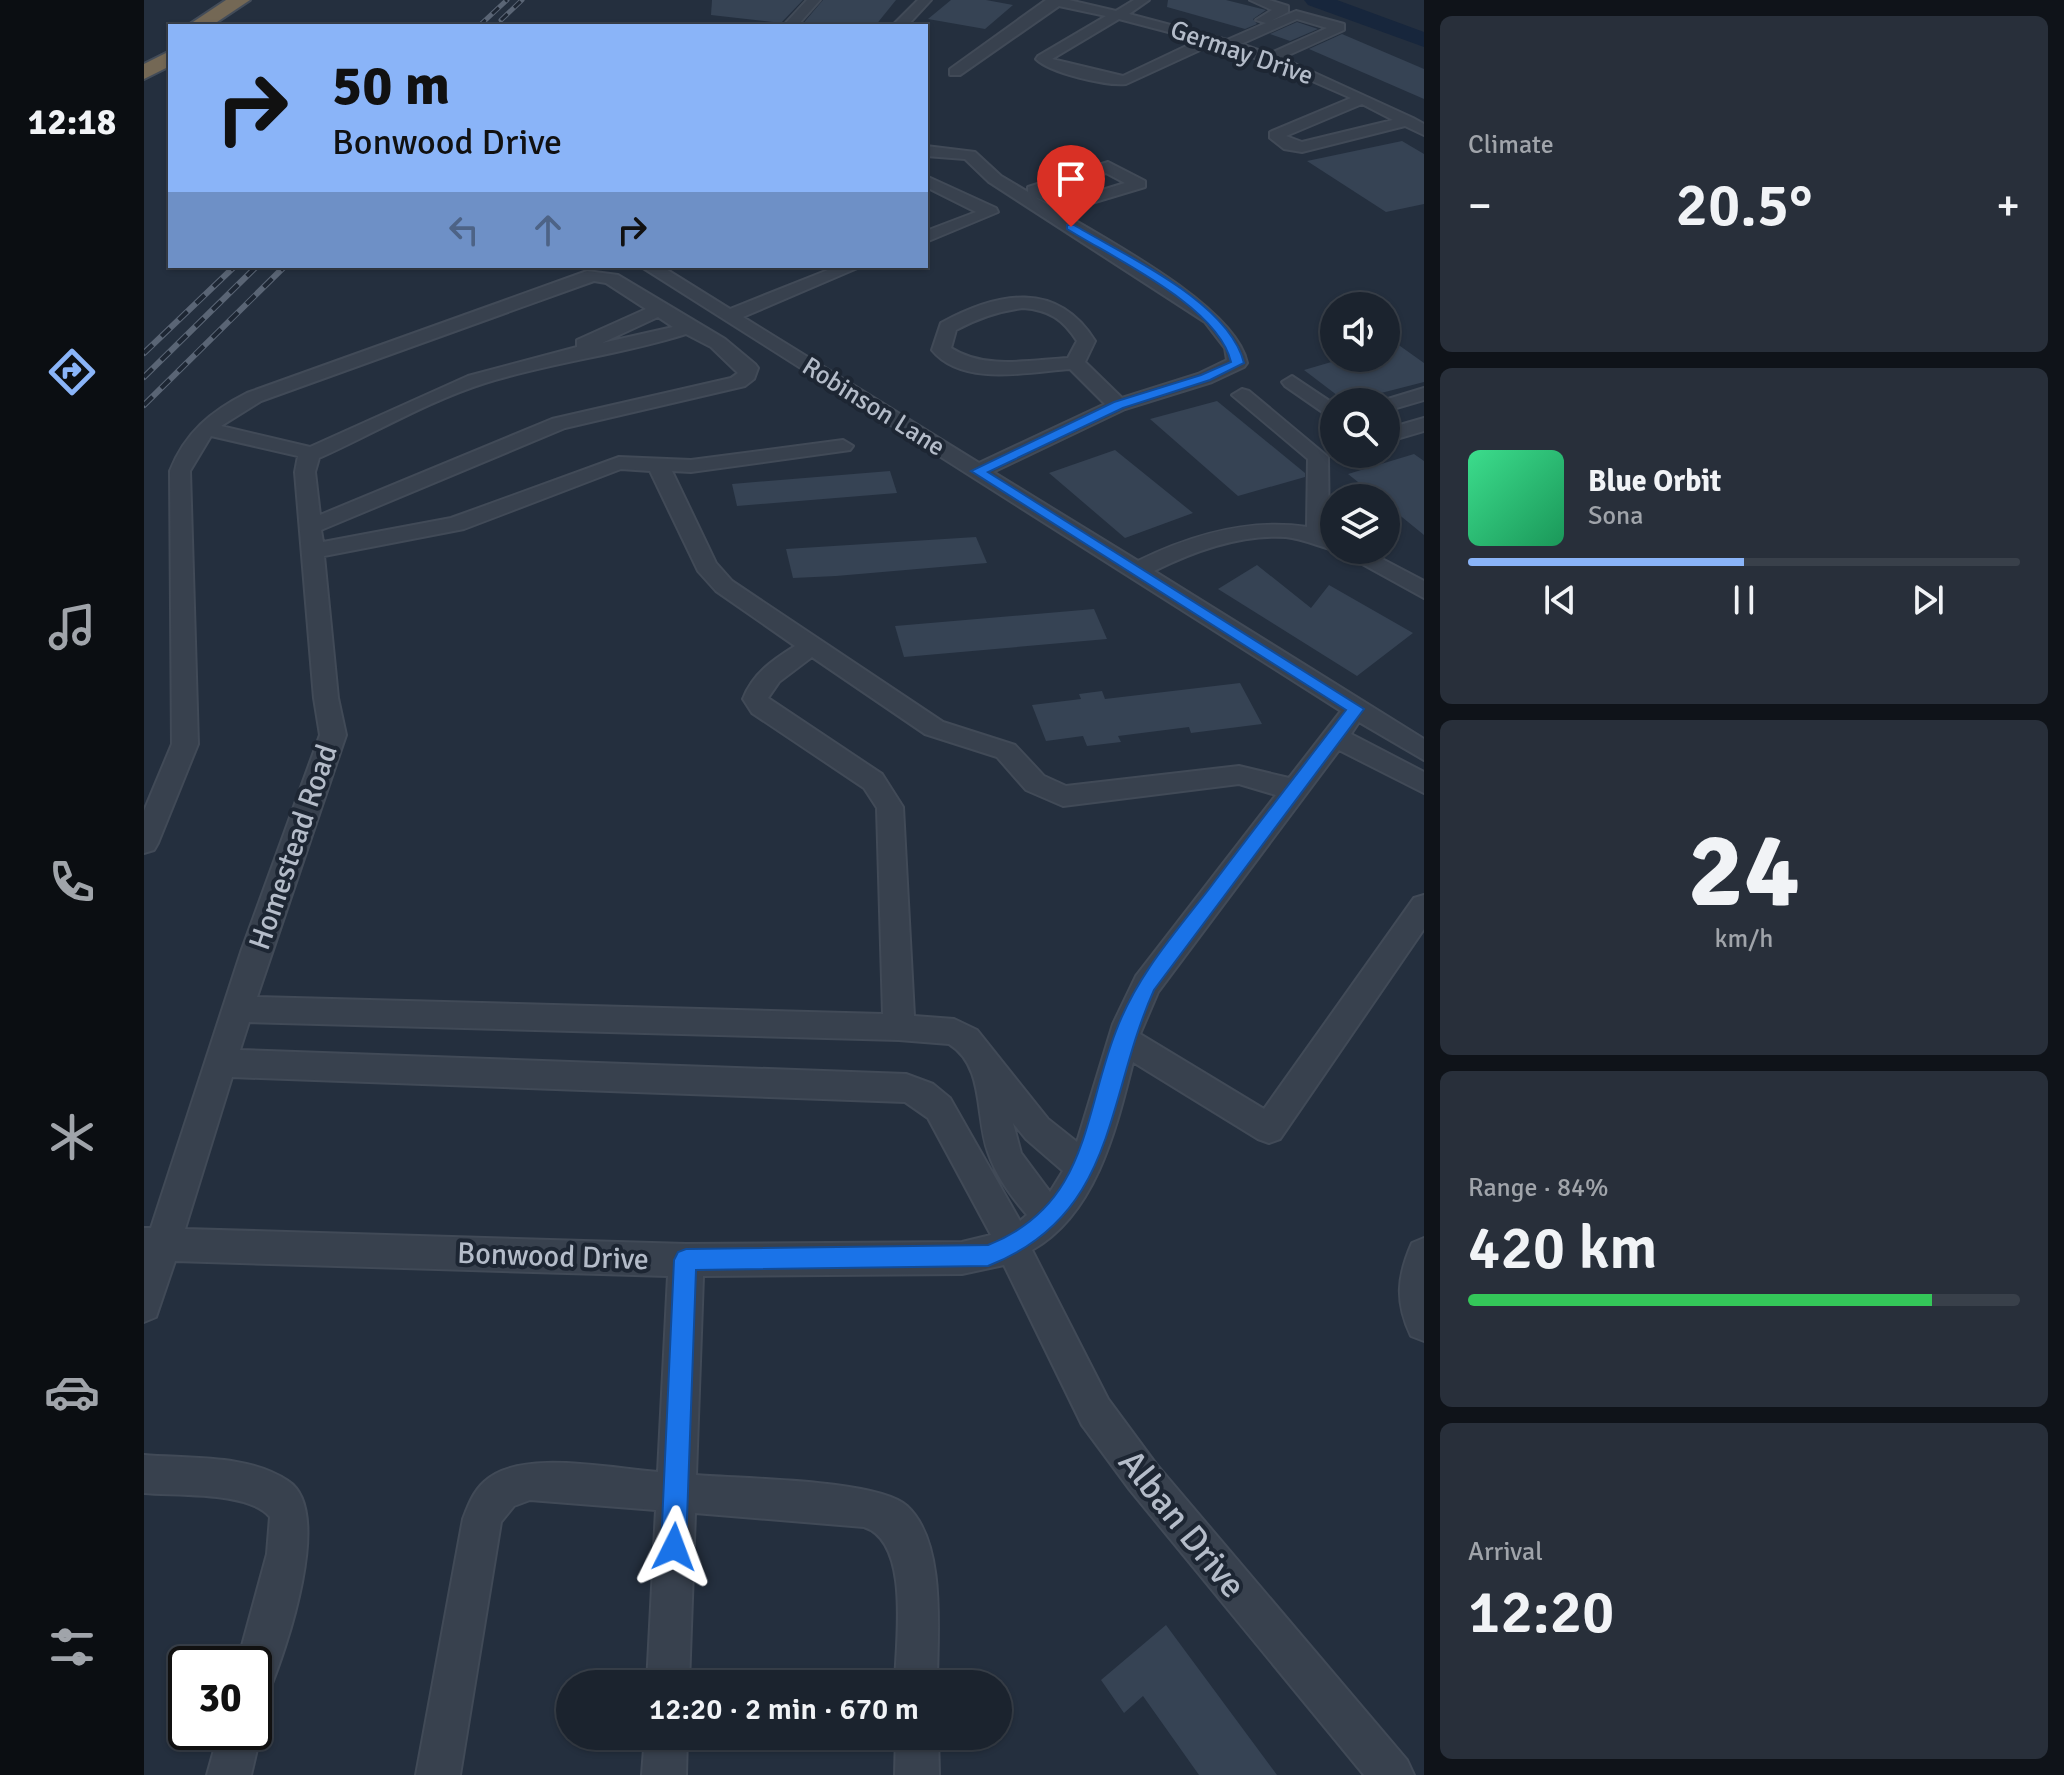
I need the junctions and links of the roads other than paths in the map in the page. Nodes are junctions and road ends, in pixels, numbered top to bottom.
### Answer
1 (240, 0) edge
2 (264, 0) edge
3 (814, 0) edge
4 (925, 0) edge
5 (1056, 0) edge
6 (1256, 0) edge
7 (1139, 2) edge
8 (1115, 14) junction
9 (200, 24) edge
10 (224, 24) edge
11 (792, 24) edge
12 (901, 24) edge
13 (1225, 41) junction
14 (168, 43) edge
15 (144, 57) edge
16 (168, 58) edge
17 (1269, 59) junction
18 (955, 72) dead end
19 (144, 73) edge
20 (1341, 88) junction
21 (1323, 94) junction
22 (1356, 102) junction
23 (1405, 122) junction
24 (1424, 130) edge
25 (928, 151) edge
26 (928, 182) edge
27 (1065, 206) junction
28 (1044, 211) junction
29 (928, 236) edge
30 (660, 268) edge
31 (848, 268) edge
32 (658, 310) junction
33 (729, 316) junction
34 (688, 328) junction
35 (562, 355) junction
36 (1075, 363) junction
37 (1292, 382) dead end
38 (1424, 394) edge
39 (1242, 395) dead end
40 (1400, 401) edge
41 (1320, 403) edge
42 (1118, 405) junction
43 (1424, 424) edge
44 (206, 429) junction
45 (1400, 431) edge
46 (1400, 435) edge
47 (1424, 445) edge
48 (843, 446) dead end
49 (1320, 451) edge
50 (311, 453) junction
51 (658, 465) junction
52 (978, 471) junction
53 (1320, 538) edge
54 (311, 539) junction
55 (1374, 564) edge
56 (1136, 571) junction
57 (1424, 591) edge
58 (810, 647) junction
59 (1356, 709) junction
60 (1335, 737) junction
61 (1424, 751) edge
62 (1424, 783) edge
63 (1293, 792) junction
64 (144, 843) edge
65 (1424, 906) edge
66 (238, 1009) junction
67 (899, 1027) junction
68 (1125, 1041) junction
69 (978, 1050) junction
70 (222, 1063) junction
71 (1083, 1167) junction
72 (1050, 1217) junction
73 (154, 1244) edge
74 (1012, 1246) junction
75 (1424, 1254) edge
76 (686, 1260) junction
77 (144, 1305) edge
78 (1424, 1324) edge
79 (144, 1474) edge
80 (676, 1492) junction
81 (262, 1646) edge
82 (669, 1670) edge
83 (916, 1670) edge
84 (235, 1750) edge
85 (665, 1750) edge
86 (917, 1750) edge
87 (229, 1775) edge
88 (438, 1775) edge
89 (664, 1775) edge
90 (917, 1775) edge
91 (1392, 1775) edge

1 - 9 highway
2 - 10 highway
3 - 11 street
4 - 12 street
5 - 8 street, Germay Drive
5 - 18 street
6 - 13 street
7 - 8 street
7 - 13 street
8 - 13 street, Germay Drive
8 - 13 street
13 - 17 street, Germay Drive
13 - 17 street
13 - 21 street
14 - 15 highway
16 - 19 highway
17 - 20 street, Germay Drive
20 - 21 street
20 - 22 street, Germay Drive
21 - 22 street
22 - 23 street
22 - 23 street
23 - 24 street
25 - 28 street
26 - 29 street
27 - 27 street
27 - 28 street
28 - 42 street
30 - 33 street, Robinson Lane
31 - 33 street
32 - 34 street
32 - 35 street
32 - 44 street
33 - 52 street, Robinson Lane
34 - 35 street
34 - 54 street
35 - 50 street
36 - 36 street
36 - 42 street
37 - 41 street
38 - 40 street
39 - 49 street
42 - 52 street
43 - 45 street
44 - 50 street
44 - 64 street
46 - 47 street
48 - 51 street
50 - 54 street, Homestead Road
51 - 54 street
51 - 58 street
52 - 56 street, Robinson Lane
53 - 56 street
54 - 66 street, Homestead Road
55 - 57 street
56 - 59 street, Robinson Lane
58 - 63 street
58 - 67 street
59 - 60 street, Bonwood Drive
59 - 61 street, Robinson Lane
60 - 62 street
60 - 63 street, Bonwood Drive
63 - 68 street, Bonwood Drive
65 - 68 street
66 - 67 street
66 - 70 street, Homestead Road
67 - 69 street
68 - 71 street, Bonwood Drive
69 - 71 street
69 - 72 street
70 - 73 street, Homestead Road
70 - 74 street, Alban Drive
71 - 72 street, Bonwood Drive
72 - 74 street, Bonwood Drive
73 - 76 street, Bonwood Drive
73 - 77 street, Homestead Road
74 - 76 street, Bonwood Drive
74 - 91 street, Alban Drive
75 - 78 street
76 - 80 street
79 - 81 street
80 - 82 street
80 - 83 street
80 - 88 street
84 - 87 street
85 - 89 street
86 - 90 street

